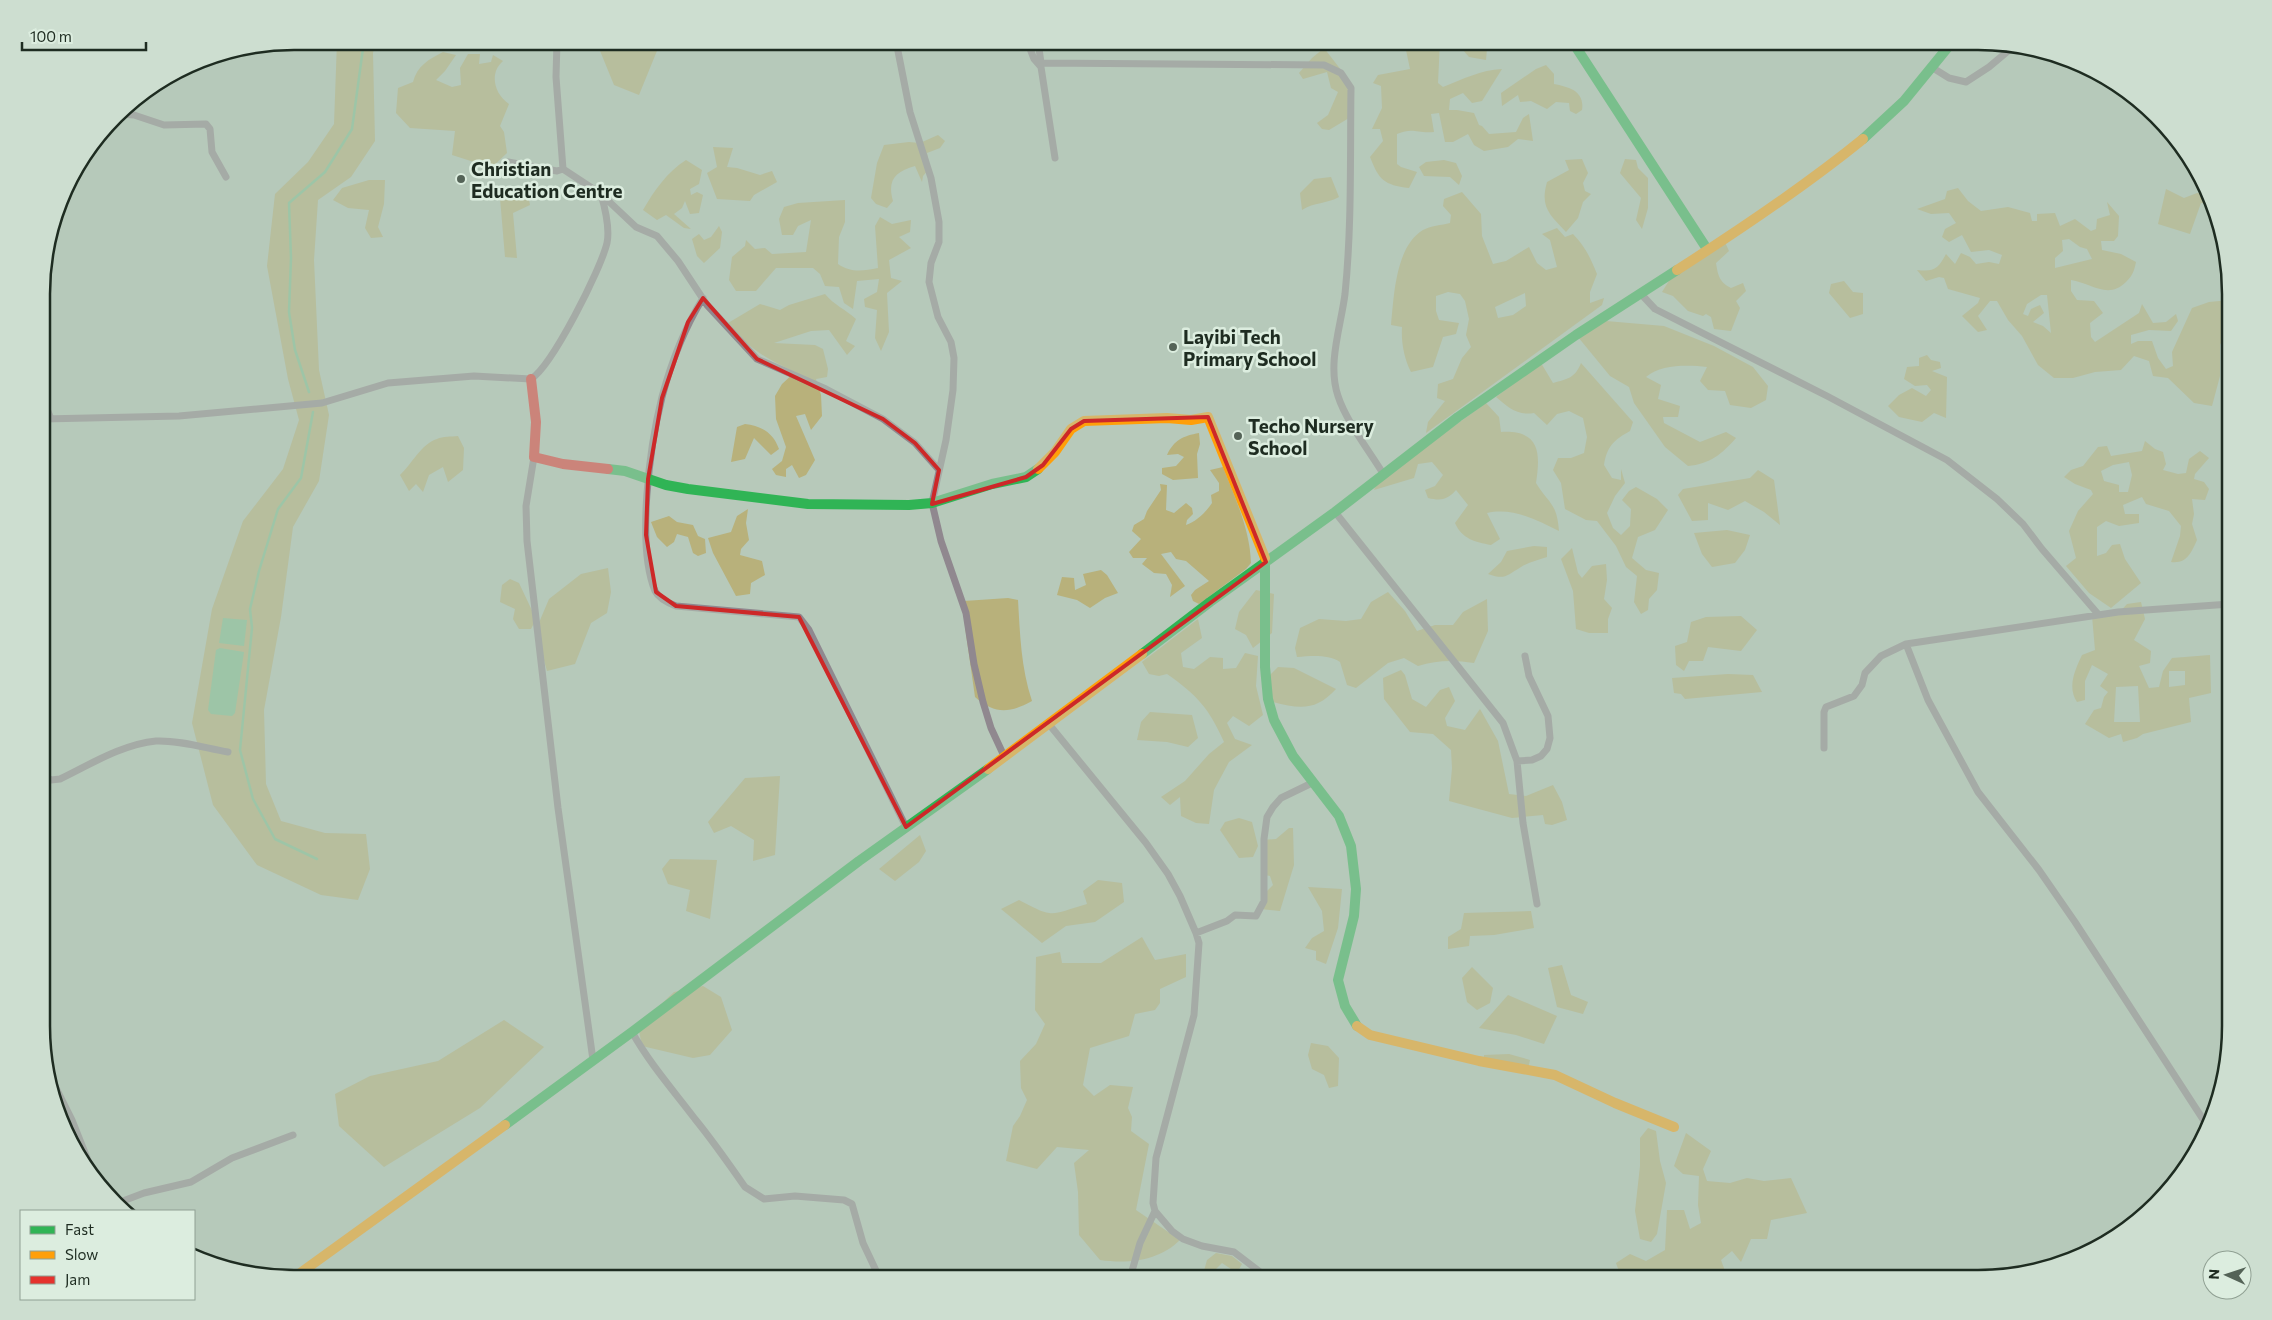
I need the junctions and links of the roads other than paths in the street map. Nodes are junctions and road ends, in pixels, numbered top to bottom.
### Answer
1 (557, 50) edge
2 (898, 50) edge
3 (1030, 50) edge
4 (1039, 50) edge
5 (1578, 50) edge
6 (1946, 50) edge
7 (2007, 52) edge
8 (1933, 68) junction
9 (129, 115) edge
10 (1055, 158) dead end
11 (508, 162) dead end
12 (564, 169) junction
13 (226, 177) dead end
14 (600, 194) junction
15 (1708, 248) junction
16 (1641, 294) junction
17 (703, 298) junction
18 (530, 379) junction
19 (50, 419) edge
20 (534, 457) junction
21 (939, 470) junction
22 (1384, 474) junction
23 (648, 479) junction
24 (932, 503) junction
25 (1335, 512) junction
26 (1266, 562) junction
27 (2222, 605) edge
28 (2098, 614) junction
29 (1906, 644) junction
30 (1525, 656) dead end
31 (1048, 723) junction
32 (1824, 748) dead end
33 (228, 752) dead end
34 (1004, 756) junction
35 (1517, 761) junction
36 (50, 780) edge
37 (1312, 783) junction
38 (906, 827) junction
39 (1537, 904) dead end
40 (1196, 933) junction
41 (632, 1032) junction
42 (593, 1060) junction
43 (61, 1098) edge
44 (2203, 1119) edge
45 (1674, 1127) dead end
46 (293, 1135) dead end
47 (83, 1149) edge
48 (123, 1201) edge
49 (1155, 1211) junction
50 (303, 1270) edge
51 (876, 1270) edge
52 (1132, 1270) edge
53 (1258, 1270) edge

1 - 12 street
2 - 21 street
3 - 10 street
4 - 22 street
5 - 15 street
6 - 8 street
7 - 8 street
8 - 15 street
9 - 13 street
11 - 12 street
12 - 14 street
14 - 17 street
14 - 18 street
15 - 16 street
16 - 22 street
16 - 28 street
17 - 21 street
17 - 23 street
18 - 19 street
18 - 20 street
20 - 23 street
20 - 42 street
21 - 24 street
22 - 25 street
23 - 24 street
23 - 38 street
24 - 26 street
24 - 34 street
25 - 26 street
25 - 35 street
26 - 31 street
26 - 37 street
27 - 28 street
28 - 29 street
29 - 32 street
29 - 44 street
30 - 35 street
31 - 34 street
31 - 40 street
33 - 36 street
34 - 38 street
35 - 39 street
37 - 40 street
37 - 45 street
38 - 41 street
40 - 49 street
41 - 42 street
41 - 51 street
42 - 50 street
43 - 47 street
46 - 48 street
49 - 52 street
49 - 53 street

